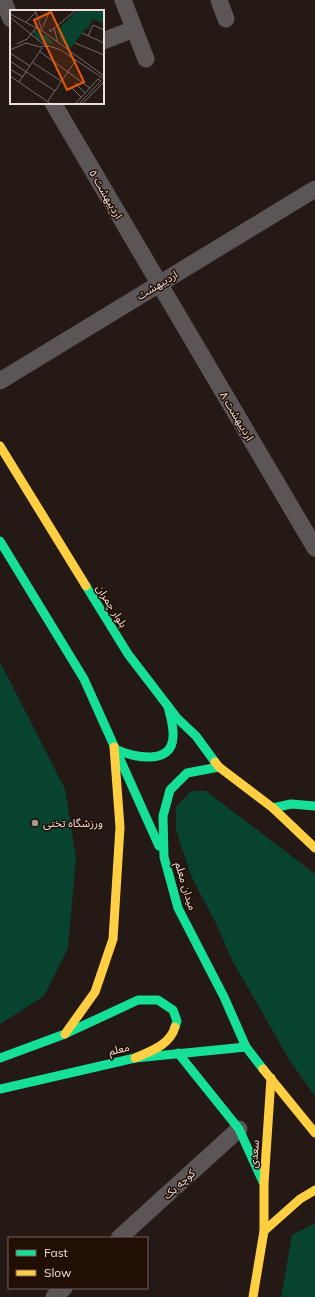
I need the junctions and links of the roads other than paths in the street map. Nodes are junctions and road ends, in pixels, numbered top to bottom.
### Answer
1 (2, 0) edge
2 (123, 0) edge
3 (219, 0) edge
4 (10, 17) edge
5 (226, 19) dead end
6 (134, 29) junction
7 (104, 41) edge
8 (146, 59) dead end
9 (54, 104) edge
10 (315, 189) edge
11 (158, 284) junction
12 (0, 381) edge
13 (0, 446) edge
14 (0, 541) edge
15 (315, 548) edge
16 (168, 706) junction
17 (115, 747) junction
18 (219, 767) junction
19 (315, 806) edge
20 (274, 808) junction
21 (315, 848) edge
22 (164, 857) junction
23 (65, 1034) junction
24 (246, 1047) junction
25 (178, 1053) junction
26 (0, 1058) edge
27 (135, 1058) junction
28 (271, 1078) junction
29 (0, 1089) edge
30 (239, 1129) junction
31 (315, 1133) edge
32 (264, 1184) junction
33 (315, 1190) edge
34 (264, 1231) junction
35 (120, 1237) edge
36 (63, 1289) edge
37 (54, 1297) edge
38 (253, 1297) edge

1 - 4 street
2 - 6 street
3 - 5 street
6 - 7 street
6 - 8 street
9 - 11 street, اردیبهشت ۵
10 - 11 street, اردیبهشت
11 - 12 street, اردیبهشت
11 - 15 street, اردیبهشت ۸
13 - 16 main road, بلوار چمران
14 - 17 main road
16 - 17 main road
16 - 18 main road, بلوار چمران
17 - 22 main road
17 - 23 main road
18 - 20 main road
18 - 22 main road, میدان معلم
19 - 20 main road
20 - 21 main road
22 - 24 main road, میدان معلم
23 - 26 main road
23 - 27 main road
24 - 25 main road, معلم
24 - 28 main road, میدان معلم
25 - 27 main road, معلم
25 - 30 main road
27 - 29 main road, معلم
28 - 31 main road, میدان معلم
28 - 32 main road, سعدی
30 - 32 main road
30 - 35 street, کوچه یک
32 - 34 main road, سعدی
33 - 34 main road
34 - 38 main road, سعدی
36 - 37 street

